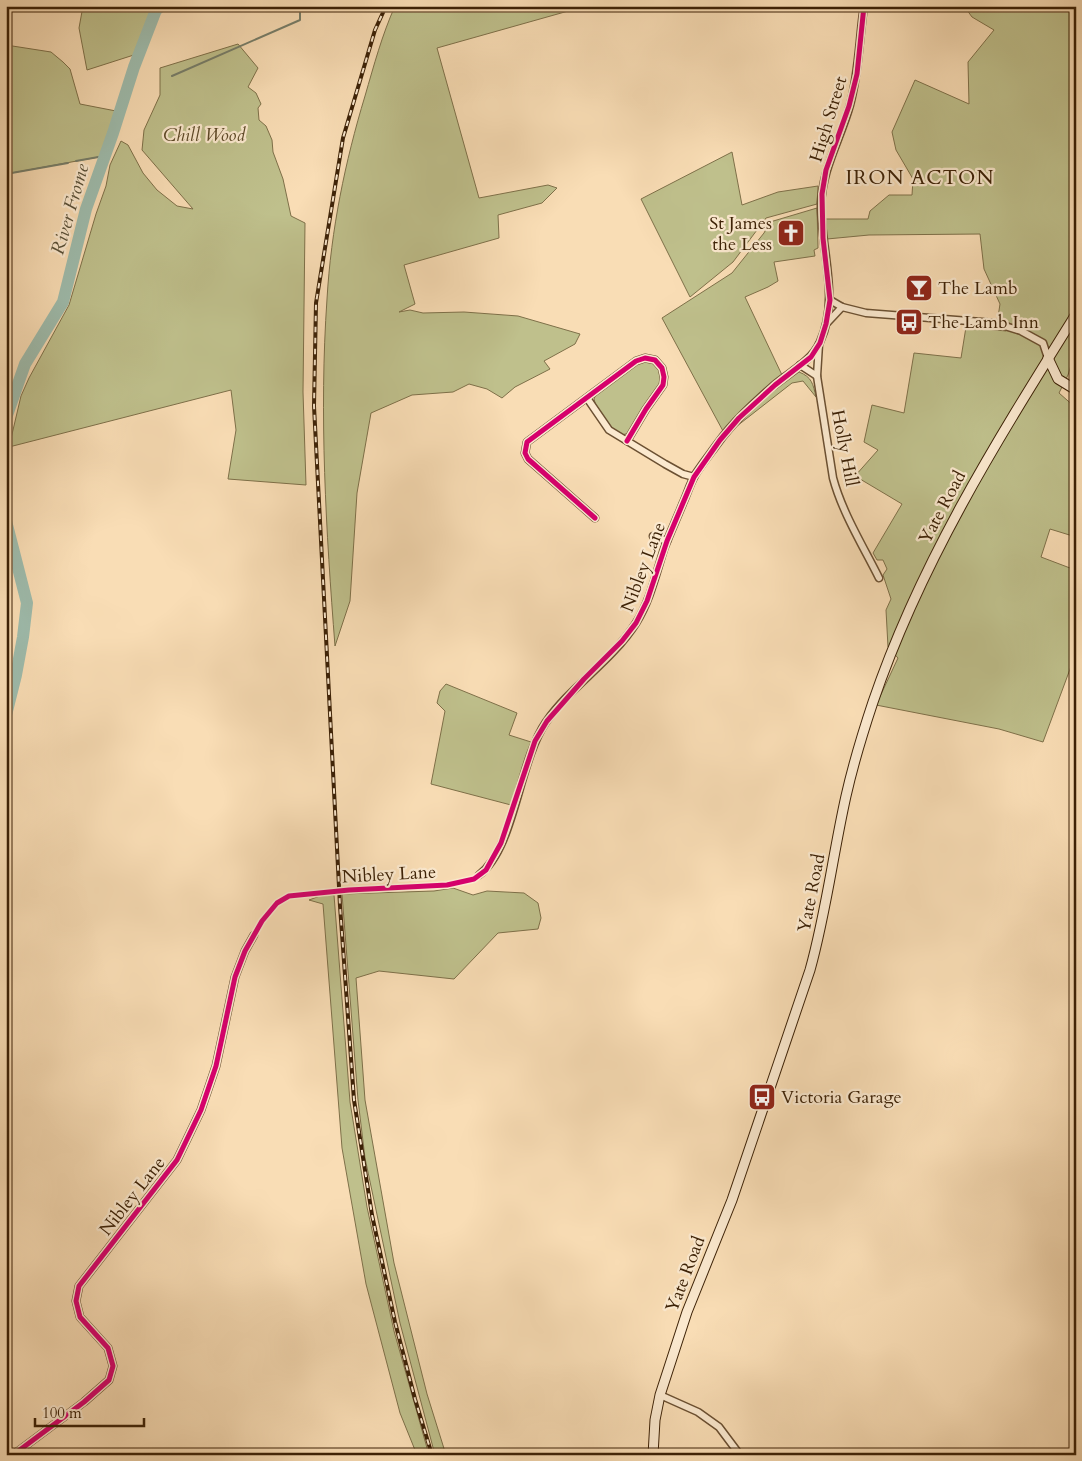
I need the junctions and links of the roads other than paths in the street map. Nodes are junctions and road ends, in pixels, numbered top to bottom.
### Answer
1 (864, 6) edge
2 (830, 300) junction
3 (842, 307) junction
4 (1076, 314) edge
5 (826, 324) junction
6 (820, 343) junction
7 (1048, 358) junction
8 (800, 365) junction
9 (817, 376) junction
10 (1076, 390) edge
11 (587, 398) junction
12 (627, 440) junction
13 (694, 477) junction
14 (590, 516) dead end
15 (653, 536) dead end
16 (667, 541) junction
17 (879, 578) dead end
18 (479, 875) dead end
19 (254, 935) dead end
20 (660, 1395) junction
21 (13, 1455) edge
22 (653, 1455) edge
23 (740, 1455) edge

1 - 2 street, High Street
2 - 3 street
2 - 5 street, Nibley Lane
3 - 5 street, Nibley Lane
3 - 7 street
4 - 7 main road, Yate Road
5 - 6 street, Nibley Lane
6 - 8 street, Nibley Lane
6 - 9 street, Holly Hill
7 - 10 main road
7 - 20 main road, Yate Road
8 - 9 street
8 - 13 street, Nibley Lane
9 - 17 street, Holly Hill
11 - 12 street
11 - 12 street
11 - 14 street
12 - 13 street
13 - 16 street, Nibley Lane
15 - 16 street, Nibley Lane
16 - 18 street, Nibley Lane
19 - 21 street, Nibley Lane
20 - 22 main road, Yate Road
20 - 23 street

